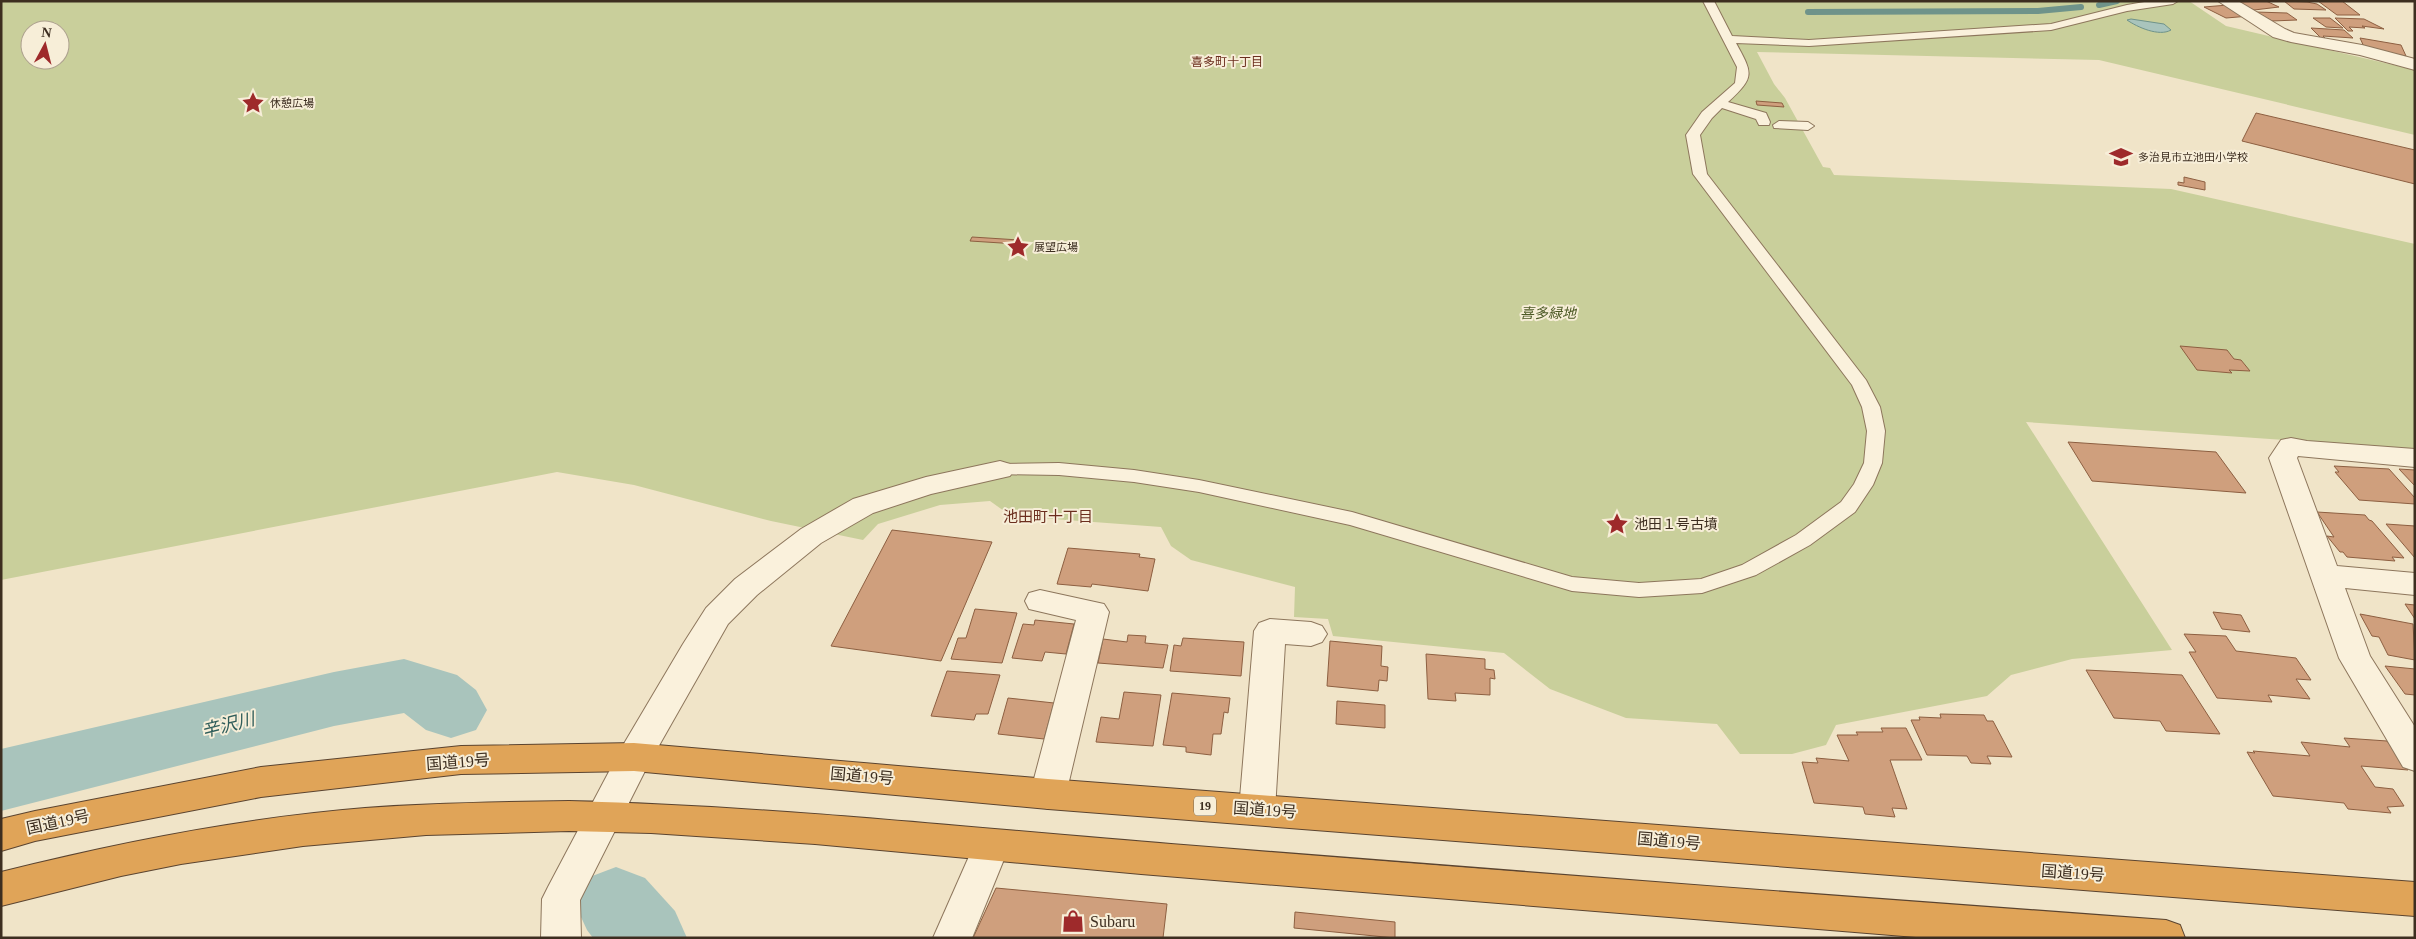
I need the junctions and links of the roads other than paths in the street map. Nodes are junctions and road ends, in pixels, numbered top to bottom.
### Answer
1 (1708, 1) edge
2 (2173, 1) edge
3 (2226, 1) edge
4 (1730, 39) junction
5 (2415, 65) edge
6 (1721, 104) junction
7 (1764, 122) dead end
8 (1779, 124) dead end
9 (1808, 126) dead end
10 (2415, 458) edge
11 (1000, 470) joint
12 (2325, 576) junction
13 (2415, 584) edge
14 (1040, 601) dead end
15 (1312, 634) dead end
16 (634, 757) junction
17 (2415, 757) edge
18 (1048, 794) junction
19 (1258, 810) junction
20 (602, 817) junction
21 (1, 836) edge
22 (991, 846) junction
23 (1, 889) edge
24 (2415, 899) edge
25 (561, 938) edge
26 (952, 938) edge
27 (2166, 938) edge

1 - 4 lane
2 - 4 lane
3 - 5 street
4 - 6 lane
6 - 7 lane
6 - 11 lane
8 - 9 lane
10 - 12 street
11 - 16 street
12 - 13 street
12 - 17 street
14 - 18 street
15 - 19 street
16 - 18 highway, 国道19号 / 19
16 - 20 street
16 - 21 highway, 国道19号 / 19
18 - 19 highway, 国道19号 / 19
19 - 24 highway, 国道19号 / 19
20 - 22 highway
20 - 23 highway
20 - 25 street
22 - 26 street
22 - 27 highway

